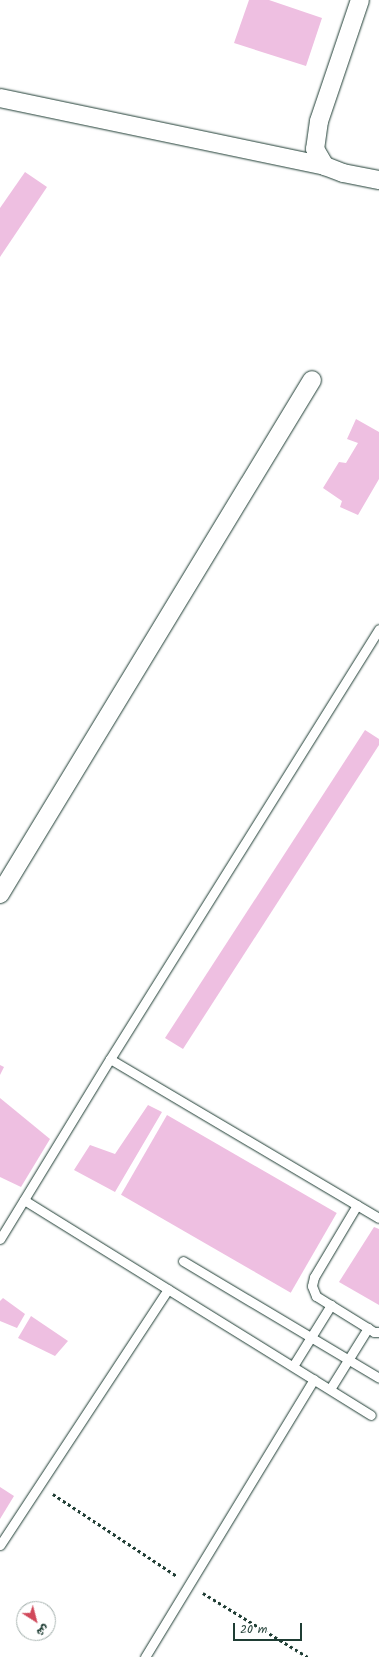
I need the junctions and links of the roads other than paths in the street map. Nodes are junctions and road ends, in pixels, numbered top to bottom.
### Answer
1 (360, 0) edge
2 (0, 98) edge
3 (325, 166) junction
4 (379, 180) edge
5 (312, 380) dead end
6 (379, 629) edge
7 (0, 894) edge
8 (110, 1058) junction
9 (24, 1200) junction
10 (357, 1205) junction
11 (379, 1218) edge
12 (0, 1239) edge
13 (183, 1260) dead end
14 (168, 1289) junction
15 (331, 1305) junction
16 (368, 1328) junction
17 (379, 1332) edge
18 (310, 1337) junction
19 (348, 1360) junction
20 (293, 1366) junction
21 (379, 1378) edge
22 (314, 1379) junction
23 (330, 1389) junction
24 (371, 1415) dead end
25 (0, 1545) edge
26 (145, 1657) edge

1 - 3 street
2 - 3 street
3 - 4 street
5 - 7 street
6 - 8 lane
8 - 9 lane
8 - 10 lane
9 - 12 lane
9 - 14 lane
10 - 11 lane
10 - 15 lane
13 - 18 lane
14 - 20 lane
14 - 25 lane
15 - 16 lane
15 - 18 lane
16 - 17 lane
16 - 19 lane
18 - 19 lane
18 - 20 lane
19 - 21 lane
19 - 23 lane
20 - 22 lane
22 - 23 lane
22 - 26 lane
23 - 24 lane

